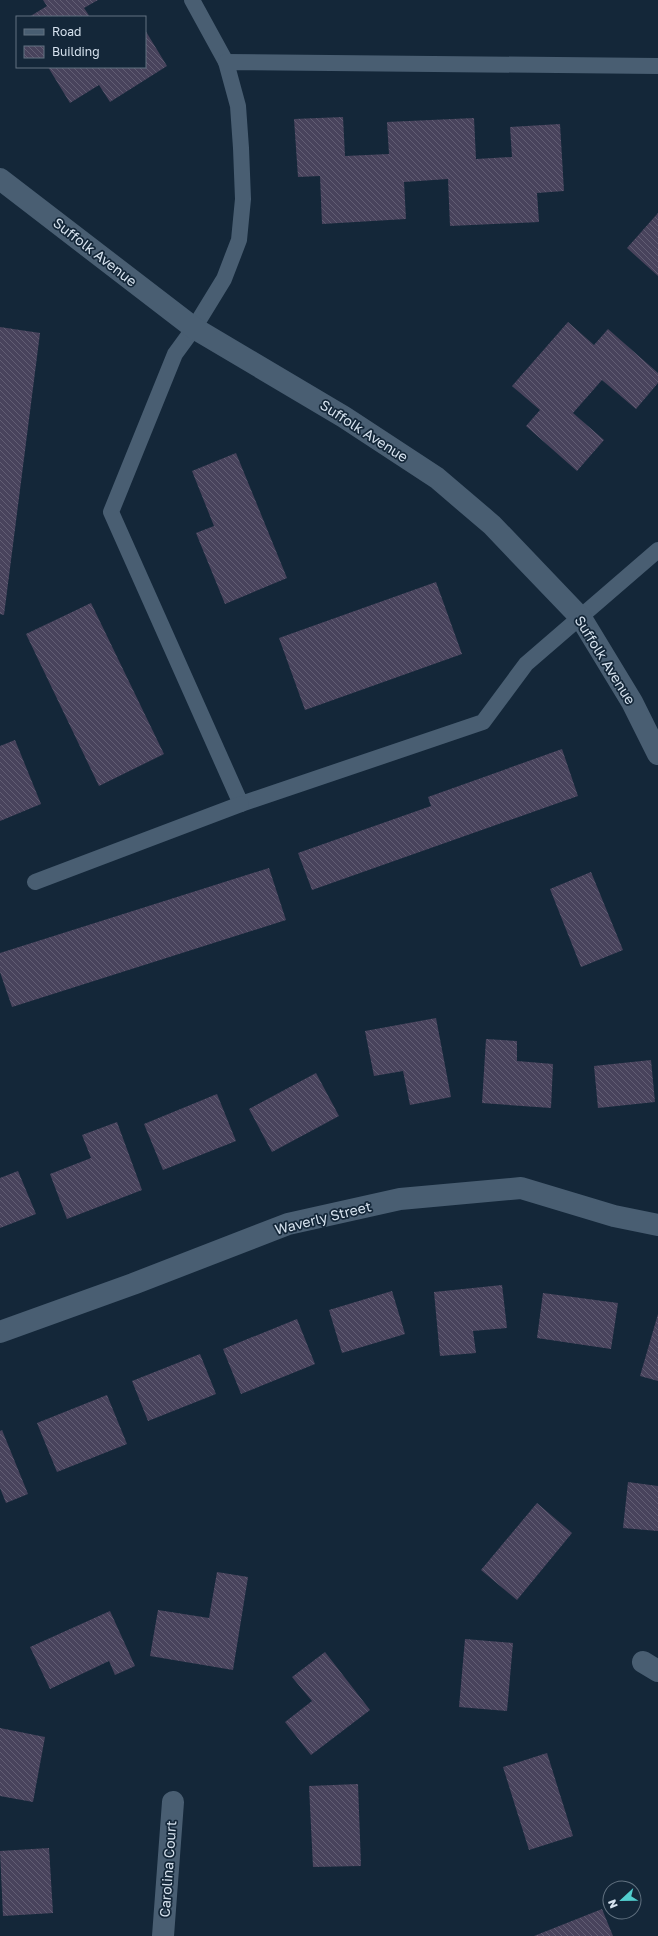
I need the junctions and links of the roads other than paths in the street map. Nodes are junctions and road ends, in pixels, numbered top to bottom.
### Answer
1 (192, 0) edge
2 (226, 62) junction
3 (658, 66) edge
4 (0, 178) edge
5 (194, 328) junction
6 (658, 550) edge
7 (581, 618) junction
8 (658, 754) edge
9 (241, 804) junction
10 (35, 882) dead end
11 (658, 1225) edge
12 (0, 1332) edge
13 (173, 1802) dead end
14 (163, 1936) edge

1 - 2 lane
2 - 3 lane
2 - 5 lane
4 - 5 street, Suffolk Avenue
5 - 7 street, Suffolk Avenue
5 - 9 lane
6 - 7 lane
7 - 8 street, Suffolk Avenue
7 - 9 lane
9 - 10 lane
11 - 12 street, Waverly Street
13 - 14 street, Carolina Court

